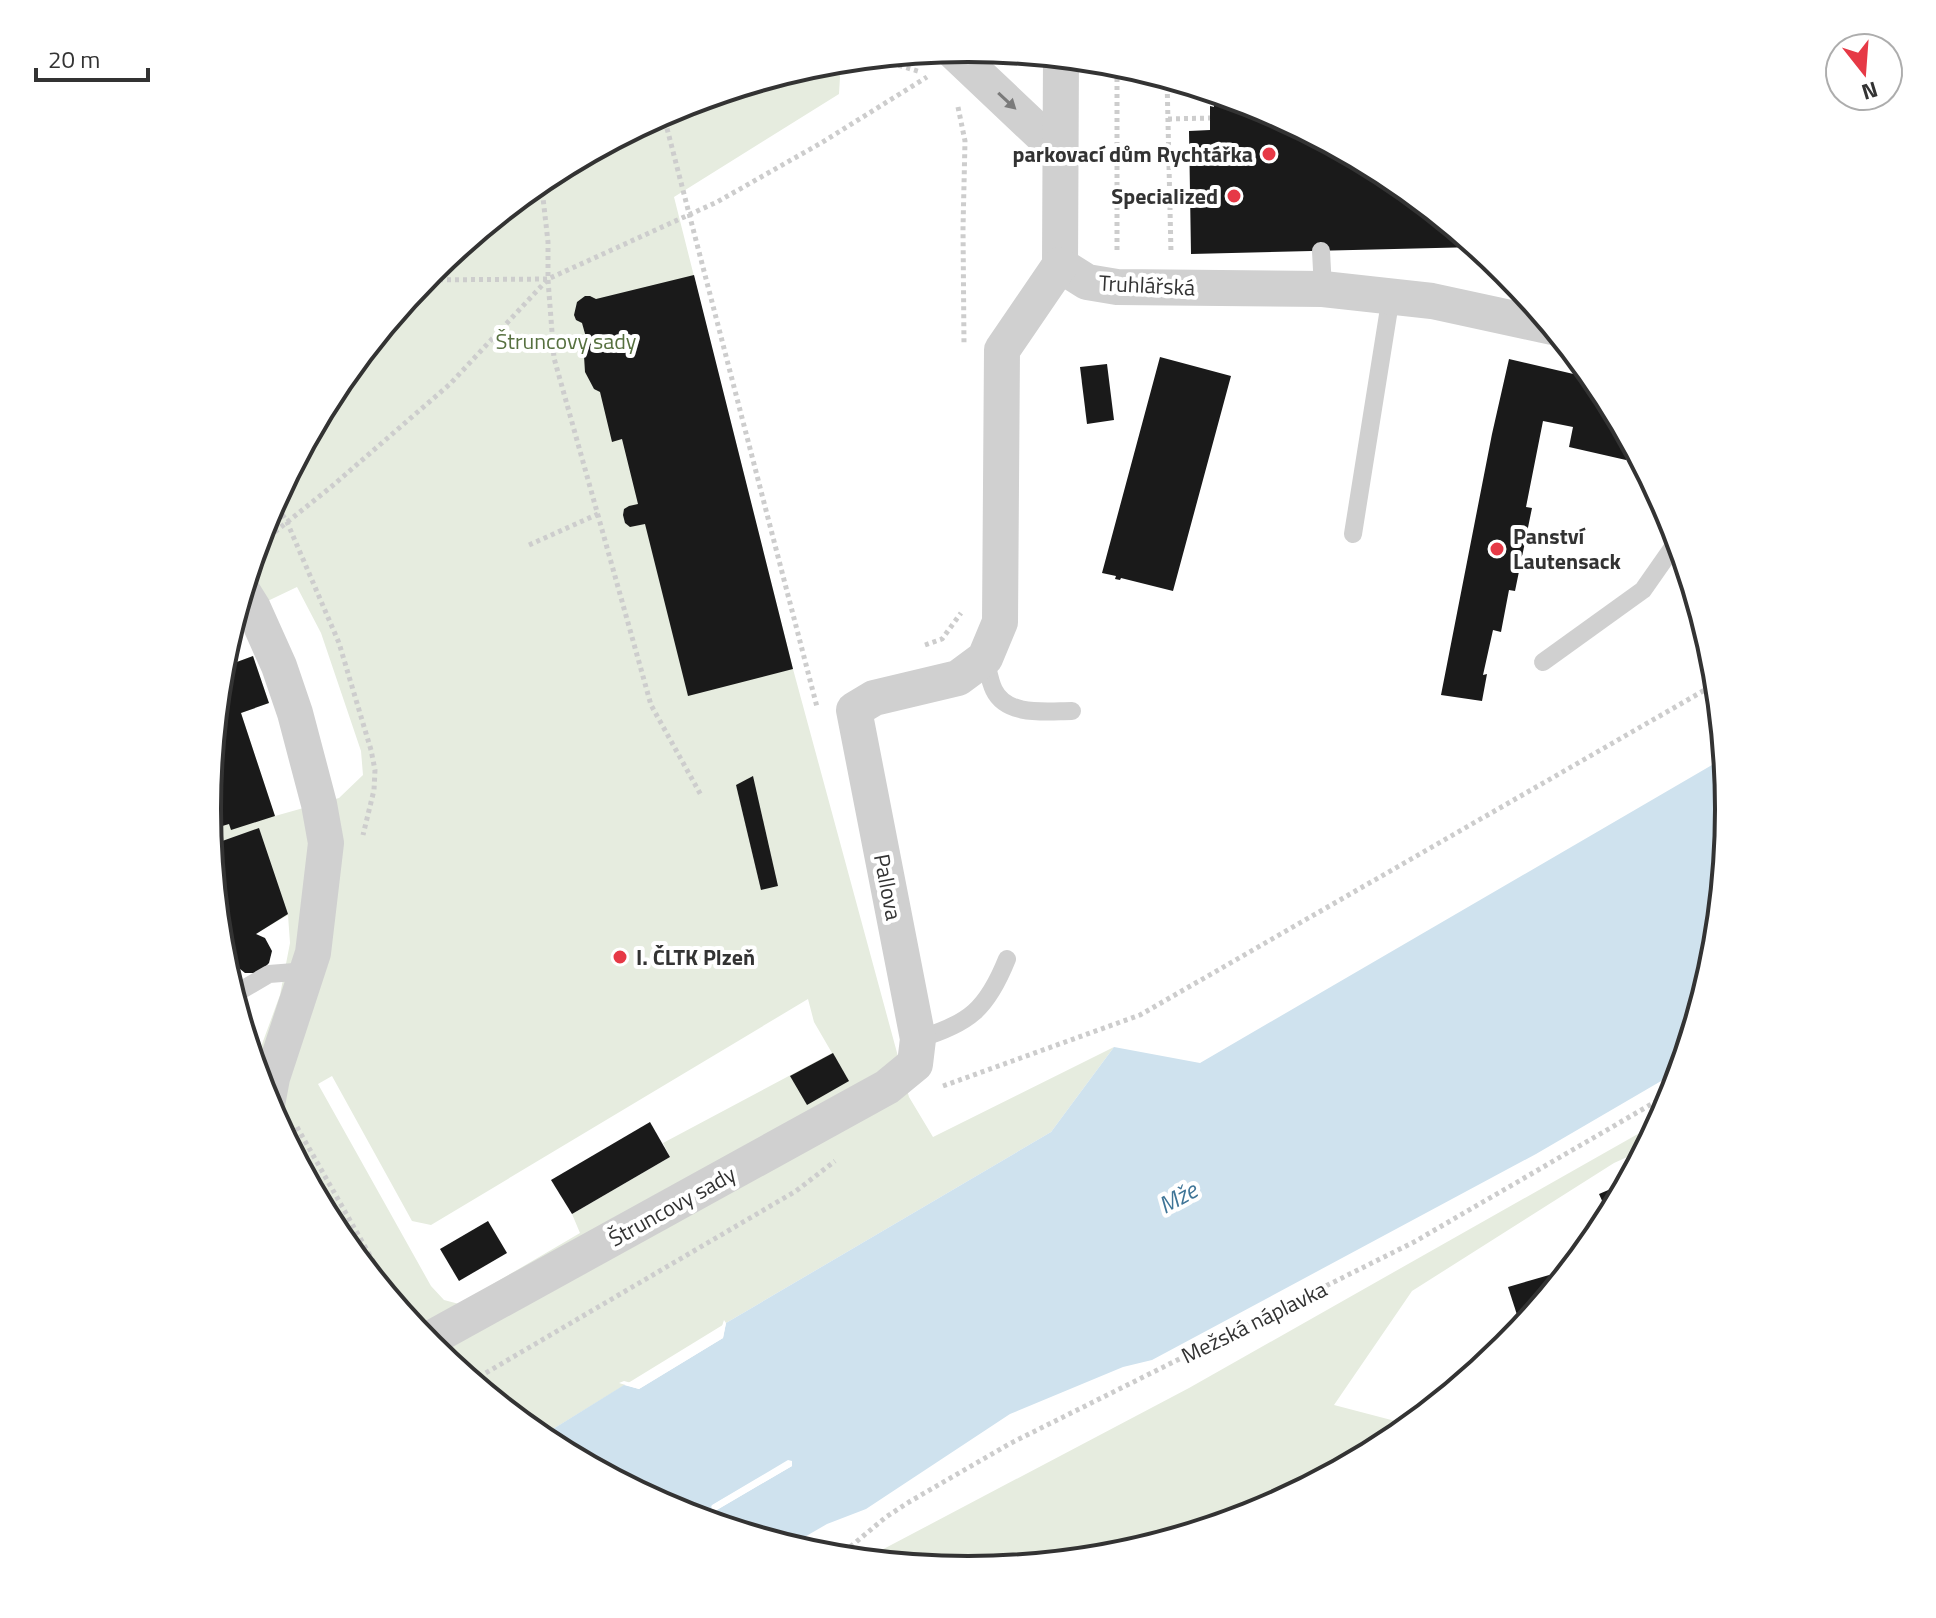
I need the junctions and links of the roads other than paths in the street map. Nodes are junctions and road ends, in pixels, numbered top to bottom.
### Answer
1 (943, 63) edge
2 (1061, 68) edge
3 (1061, 153) junction
4 (1321, 251) dead end
5 (1060, 265) junction
6 (1323, 289) junction
7 (1391, 296) junction
8 (1536, 324) edge
9 (1353, 534) dead end
10 (1669, 553) edge
11 (250, 603) edge
12 (985, 658) junction
13 (1543, 662) dead end
14 (1072, 711) dead end
15 (1007, 959) dead end
16 (307, 971) junction
17 (243, 989) edge
18 (923, 1064) junction
19 (272, 1079) edge
20 (438, 1335) edge

1 -> 3 street
2 - 3 street
3 - 5 street
4 - 6 lane
5 - 6 street, Truhlářská
5 - 12 street
6 - 7 street, Truhlářská
7 - 8 street, Truhlářská
7 - 9 lane
10 - 13 lane
11 - 16 street
12 - 14 lane
12 - 18 street, Pallova
15 - 18 lane
16 - 17 lane
16 - 19 street
18 - 20 street, Štruncovy sady

